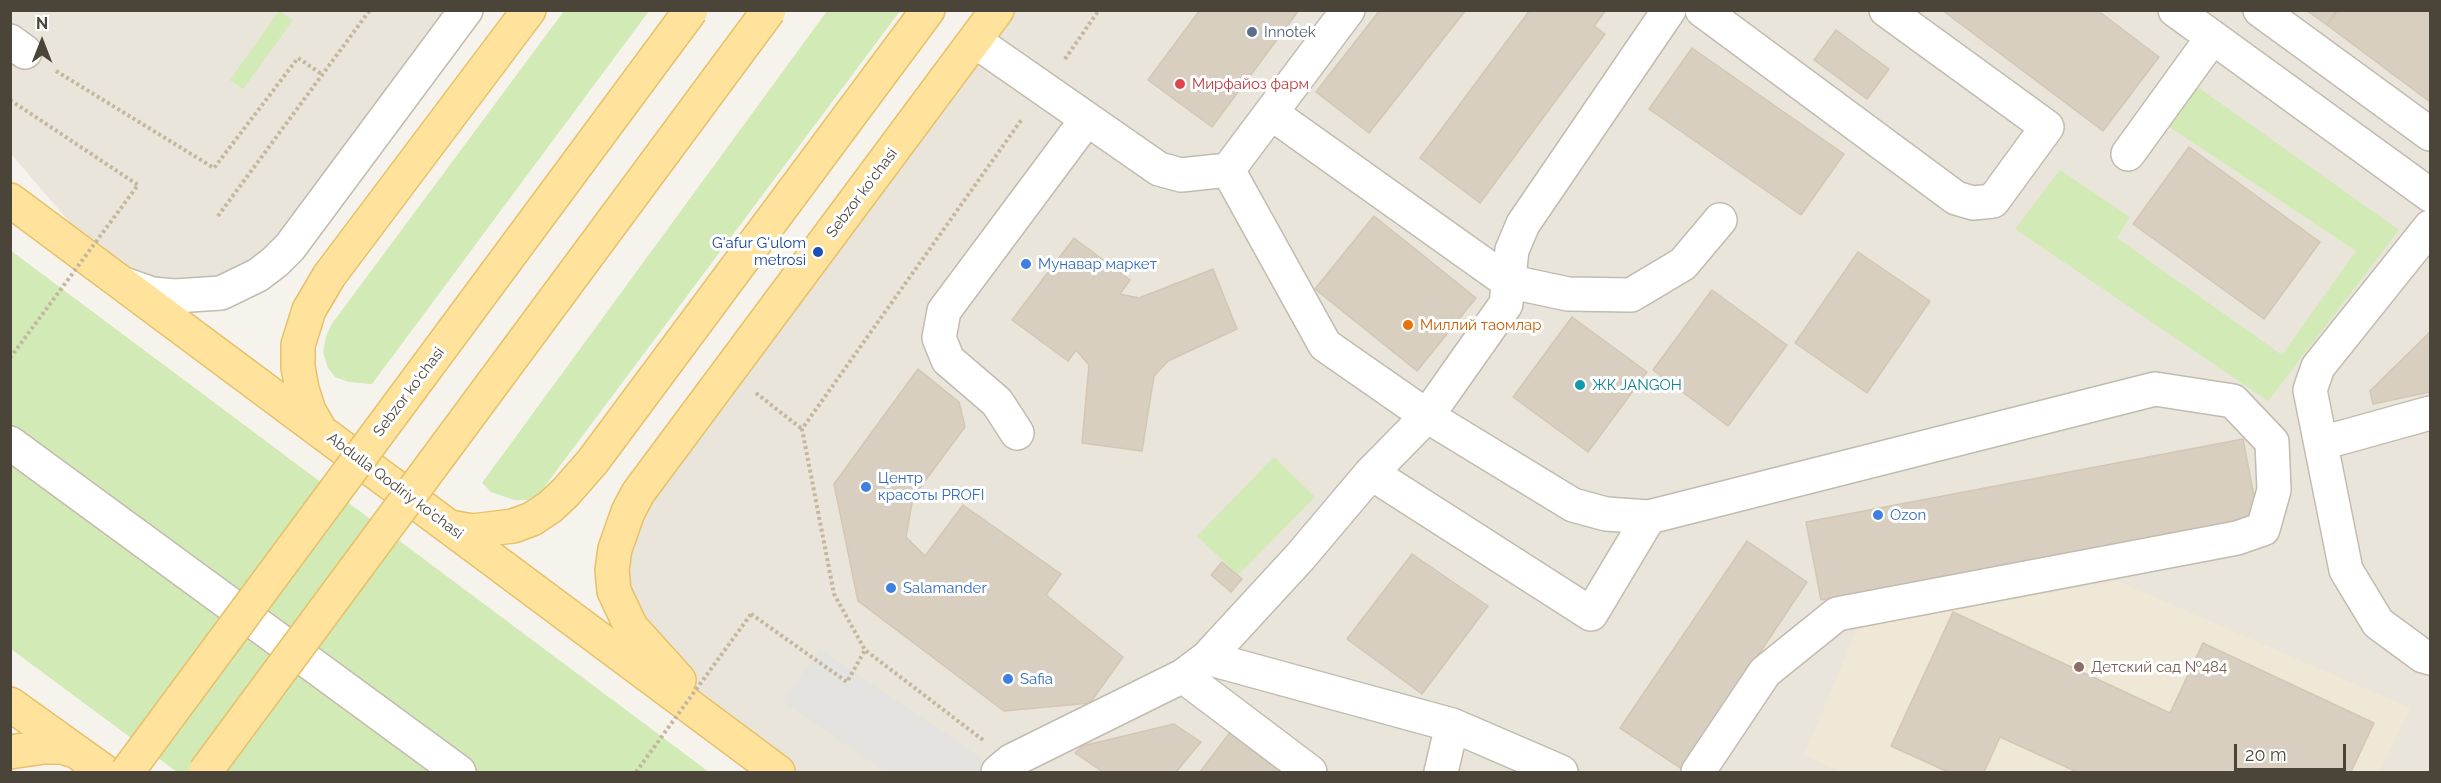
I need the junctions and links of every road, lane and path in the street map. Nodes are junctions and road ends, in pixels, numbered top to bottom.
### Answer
1 (370, 10) edge
2 (466, 10) edge
3 (529, 10) edge
4 (691, 10) edge
5 (769, 10) edge
6 (928, 10) edge
7 (997, 10) edge
8 (1100, 10) edge
9 (1348, 10) edge
10 (1669, 10) edge
11 (1702, 10) edge
12 (1886, 10) edge
13 (2175, 10) edge
14 (2260, 10) edge
15 (2212, 38) junction
16 (975, 41) junction
17 (18, 46) edge
18 (323, 75) junction
19 (1044, 88) junction
20 (10, 100) edge
21 (1271, 113) junction
22 (1087, 119) junction
23 (2430, 134) edge
24 (2128, 154) dead end
25 (1228, 170) junction
26 (2430, 195) edge
27 (10, 200) edge
28 (218, 216) dead end
29 (1720, 220) dead end
30 (2430, 227) edge
31 (1507, 281) junction
32 (122, 283) junction
33 (10, 358) edge
34 (754, 391) dead end
35 (2430, 413) edge
36 (1427, 416) junction
37 (802, 429) junction
38 (321, 431) junction
39 (1017, 433) dead end
40 (10, 443) edge
41 (2322, 443) junction
42 (1371, 473) junction
43 (1649, 517) junction
44 (450, 527) junction
45 (865, 650) junction
46 (2430, 658) edge
47 (1195, 667) junction
48 (10, 704) edge
49 (1452, 725) junction
50 (726, 733) junction
51 (10, 752) edge
52 (75, 752) junction
53 (1004, 767) edge
54 (105, 772) edge
55 (127, 772) edge
56 (205, 772) edge
57 (459, 772) edge
58 (636, 772) edge
59 (778, 772) edge
60 (1310, 772) edge
61 (1441, 772) edge
62 (1561, 772) edge
63 (1698, 772) edge

1 - 18 path
2 - 32 street
3 - 38 main road
4 - 55 main road, Sebzor ko‘chasi, bridge
5 - 56 main road, bridge
6 - 44 main road
7 - 16 main road, Sebzor ko‘chasi
8 - 19 path
9 - 21 street
10 - 31 street
11 - 12 street
13 - 15 street
14 - 23 street
15 - 24 street
15 - 26 street
16 - 19 street
16 - 50 main road, Sebzor ko‘chasi
17 - 18 path
18 - 28 path
19 - 22 street
19 - 37 path
20 - 33 path, bridge
21 - 25 street
21 - 31 street
22 - 25 street
22 - 39 street
25 - 36 street
27 - 32 main road, Abdulla Qodiriy ko'chasi
29 - 31 street
30 - 41 street
31 - 36 street
32 - 38 main road, Abdulla Qodiriy ko'chasi
34 - 37 path
35 - 41 street
36 - 42 street
36 - 43 street
37 - 45 path
38 - 44 main road, Abdulla Qodiriy ko'chasi
40 - 57 street
41 - 46 street
42 - 43 street
42 - 47 street
43 - 63 street
44 - 50 main road, Abdulla Qodiriy ko'chasi
45 - 53 path
45 - 58 path, bridge
47 - 49 street
47 - 53 street
47 - 60 street
48 - 52 main road
49 - 61 street
49 - 62 street
50 - 59 main road, Abdulla Qodiriy ko'chasi
51 - 52 main road
52 - 54 main road

